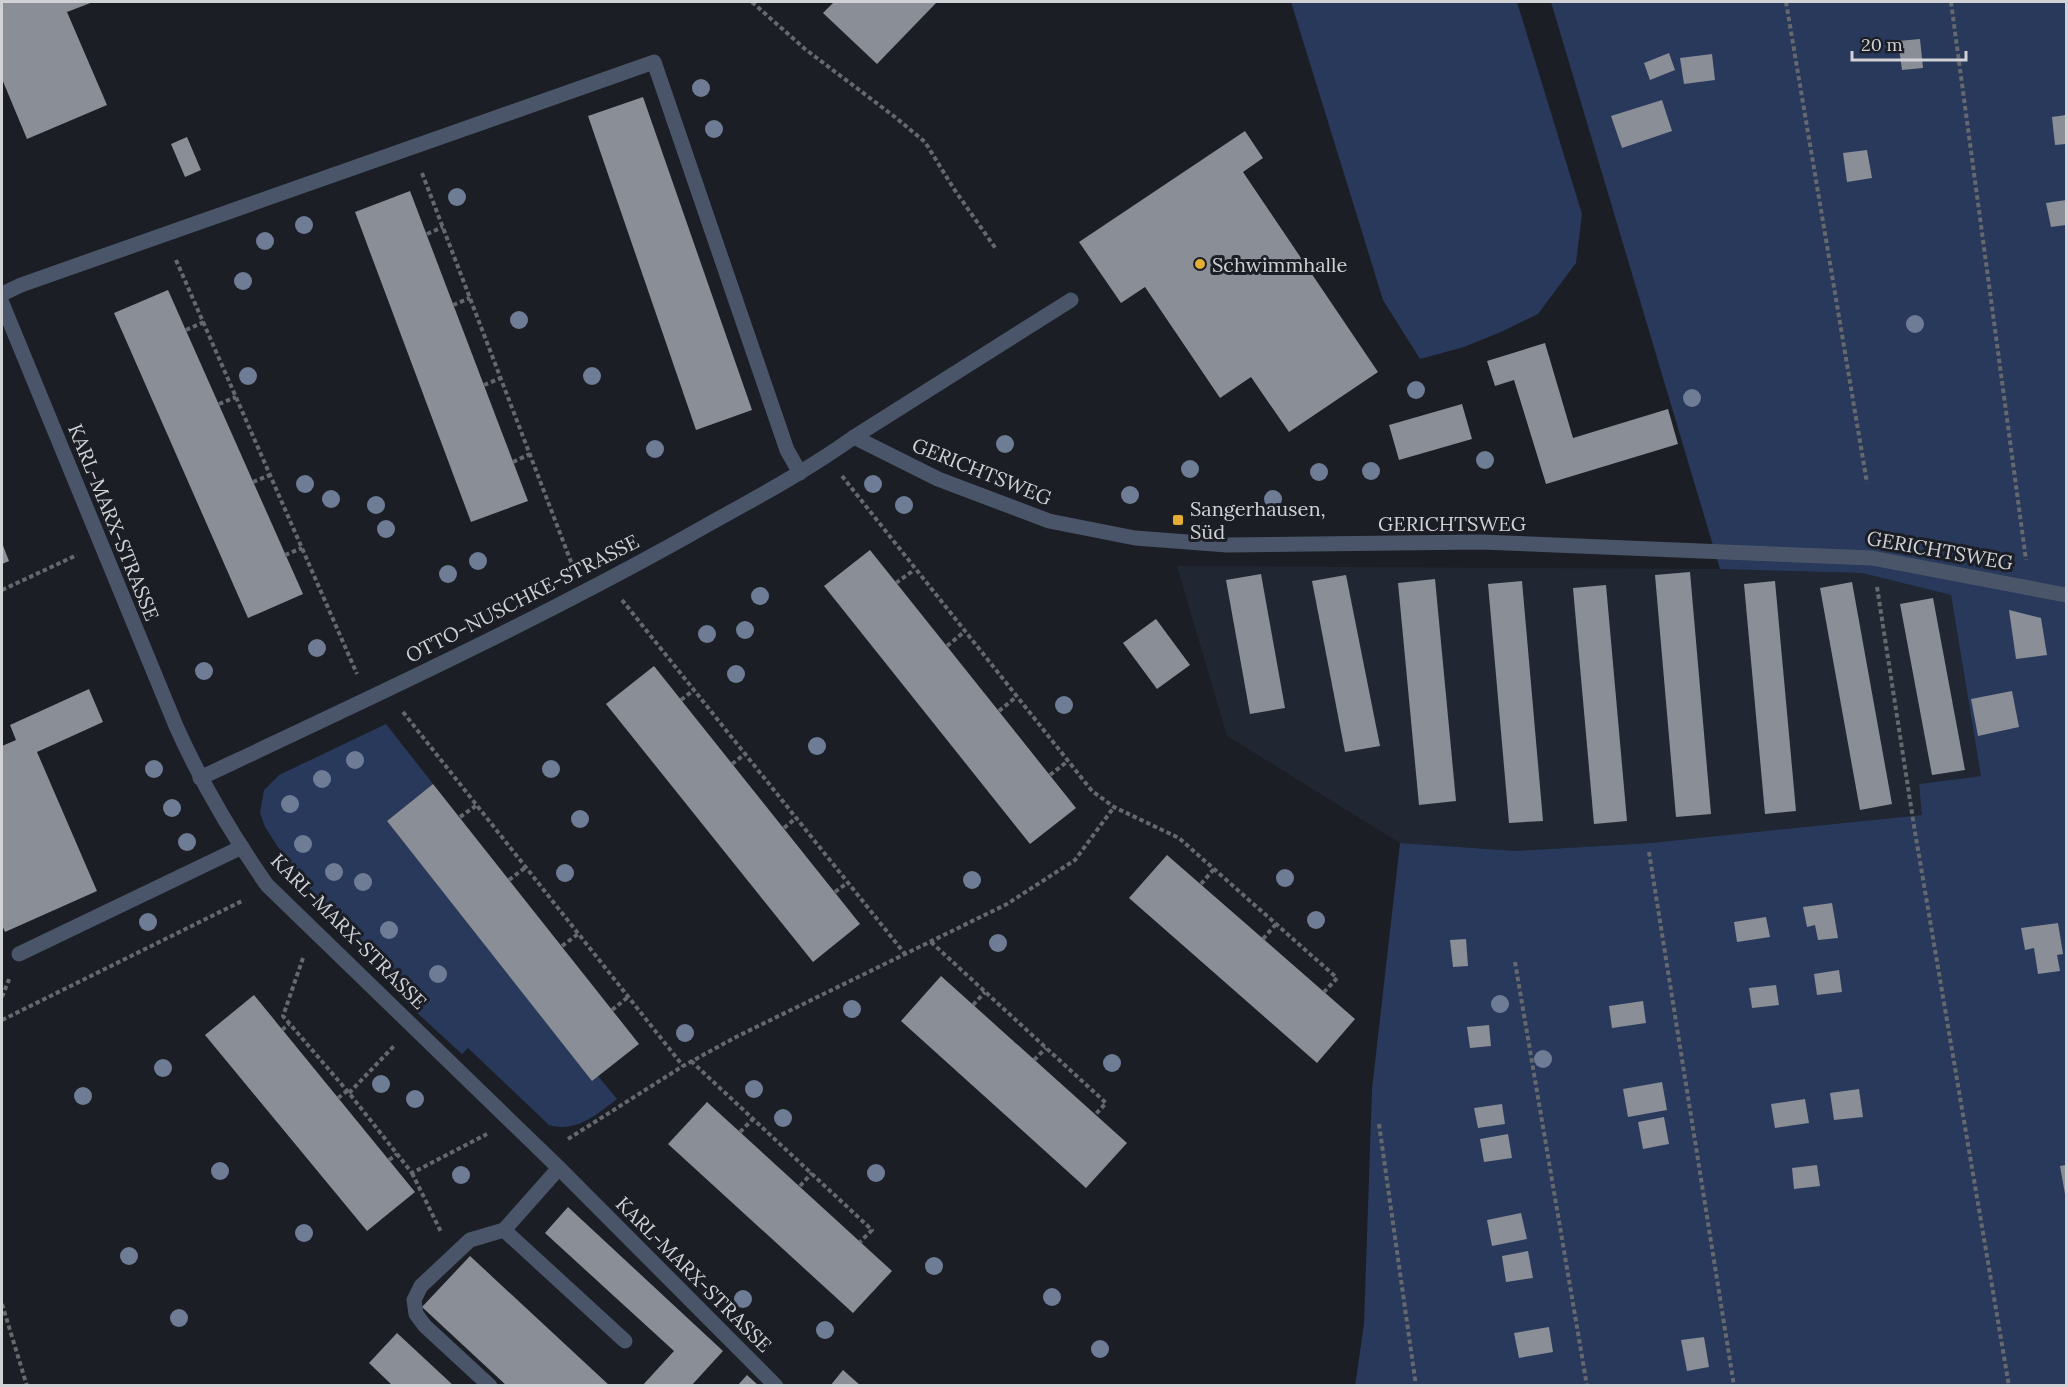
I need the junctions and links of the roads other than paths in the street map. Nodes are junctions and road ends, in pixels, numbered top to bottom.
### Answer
1 (2, 294) edge
2 (1071, 300) dead end
3 (2, 303) edge
4 (854, 437) junction
5 (800, 472) junction
6 (2067, 595) edge
7 (201, 778) junction
8 (242, 847) junction
9 (19, 954) dead end
10 (559, 1168) junction
11 (504, 1230) junction
12 (625, 1341) dead end
13 (490, 1386) edge
14 (776, 1386) edge

1 - 5 street
2 - 4 street, OTTO-NUSCHKE-STRASSE
3 - 7 street, KARL-MARX-STRASSE
4 - 5 street, OTTO-NUSCHKE-STRASSE
4 - 6 street, GERICHTSWEG
5 - 7 street, OTTO-NUSCHKE-STRASSE
7 - 8 street, KARL-MARX-STRASSE
8 - 9 street
8 - 10 street, KARL-MARX-STRASSE
10 - 11 street
10 - 14 street, KARL-MARX-STRASSE
11 - 12 street
11 - 13 street

